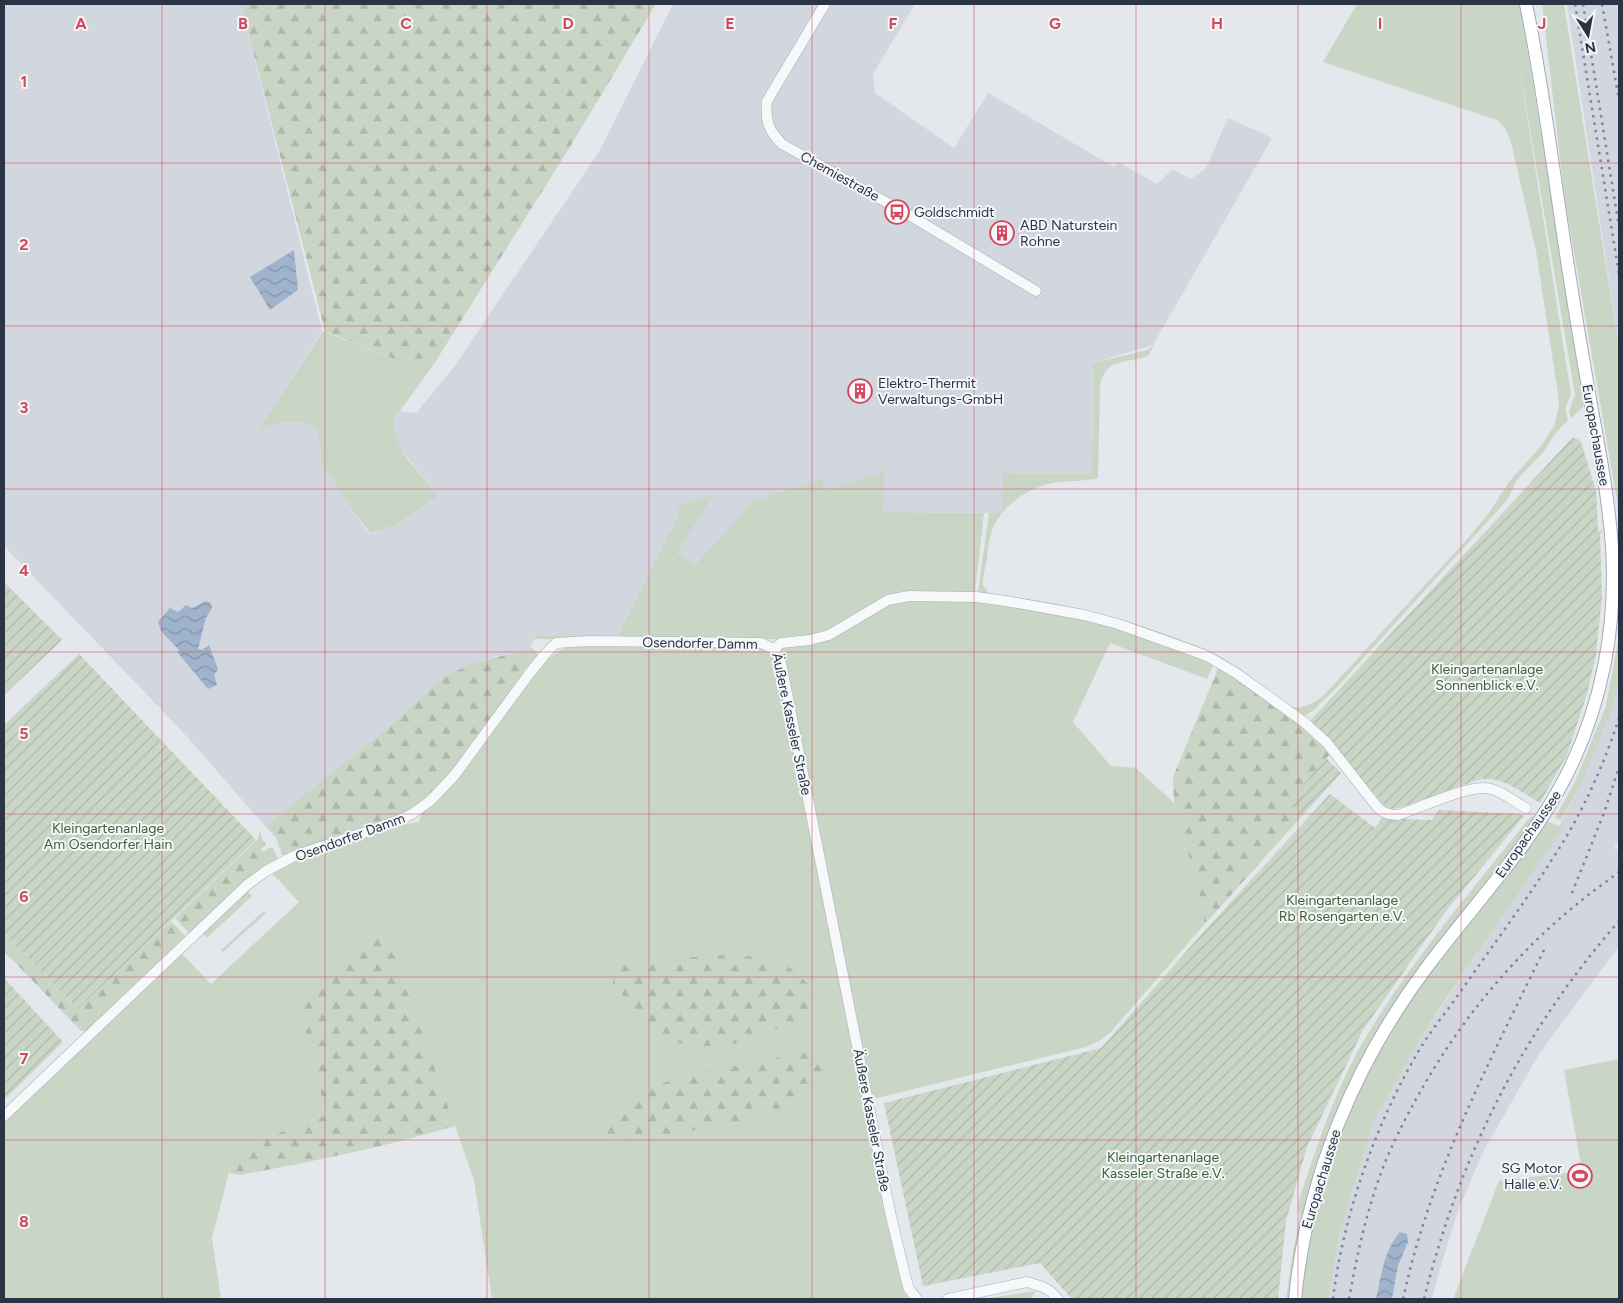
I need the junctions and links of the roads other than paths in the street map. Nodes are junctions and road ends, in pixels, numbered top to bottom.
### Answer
1 (825, 4) edge
2 (1526, 4) edge
3 (1532, 4) edge
4 (1532, 31) junction
5 (1036, 291) dead end
6 (774, 649) junction
7 (1526, 808) dead end
8 (4, 1116) edge
9 (917, 1299) edge
10 (948, 1299) edge
11 (1058, 1299) edge
12 (1295, 1299) edge

1 - 5 street, Chemiestraße
2 - 4 main road, Europachaussee
3 - 4 main road, Europachaussee
4 - 12 main road, Europachaussee
6 - 7 street, Äußere Kasseler Straße
6 - 8 street, Osendorfer Damm
6 - 9 street, Äußere Kasseler Straße
10 - 11 street

